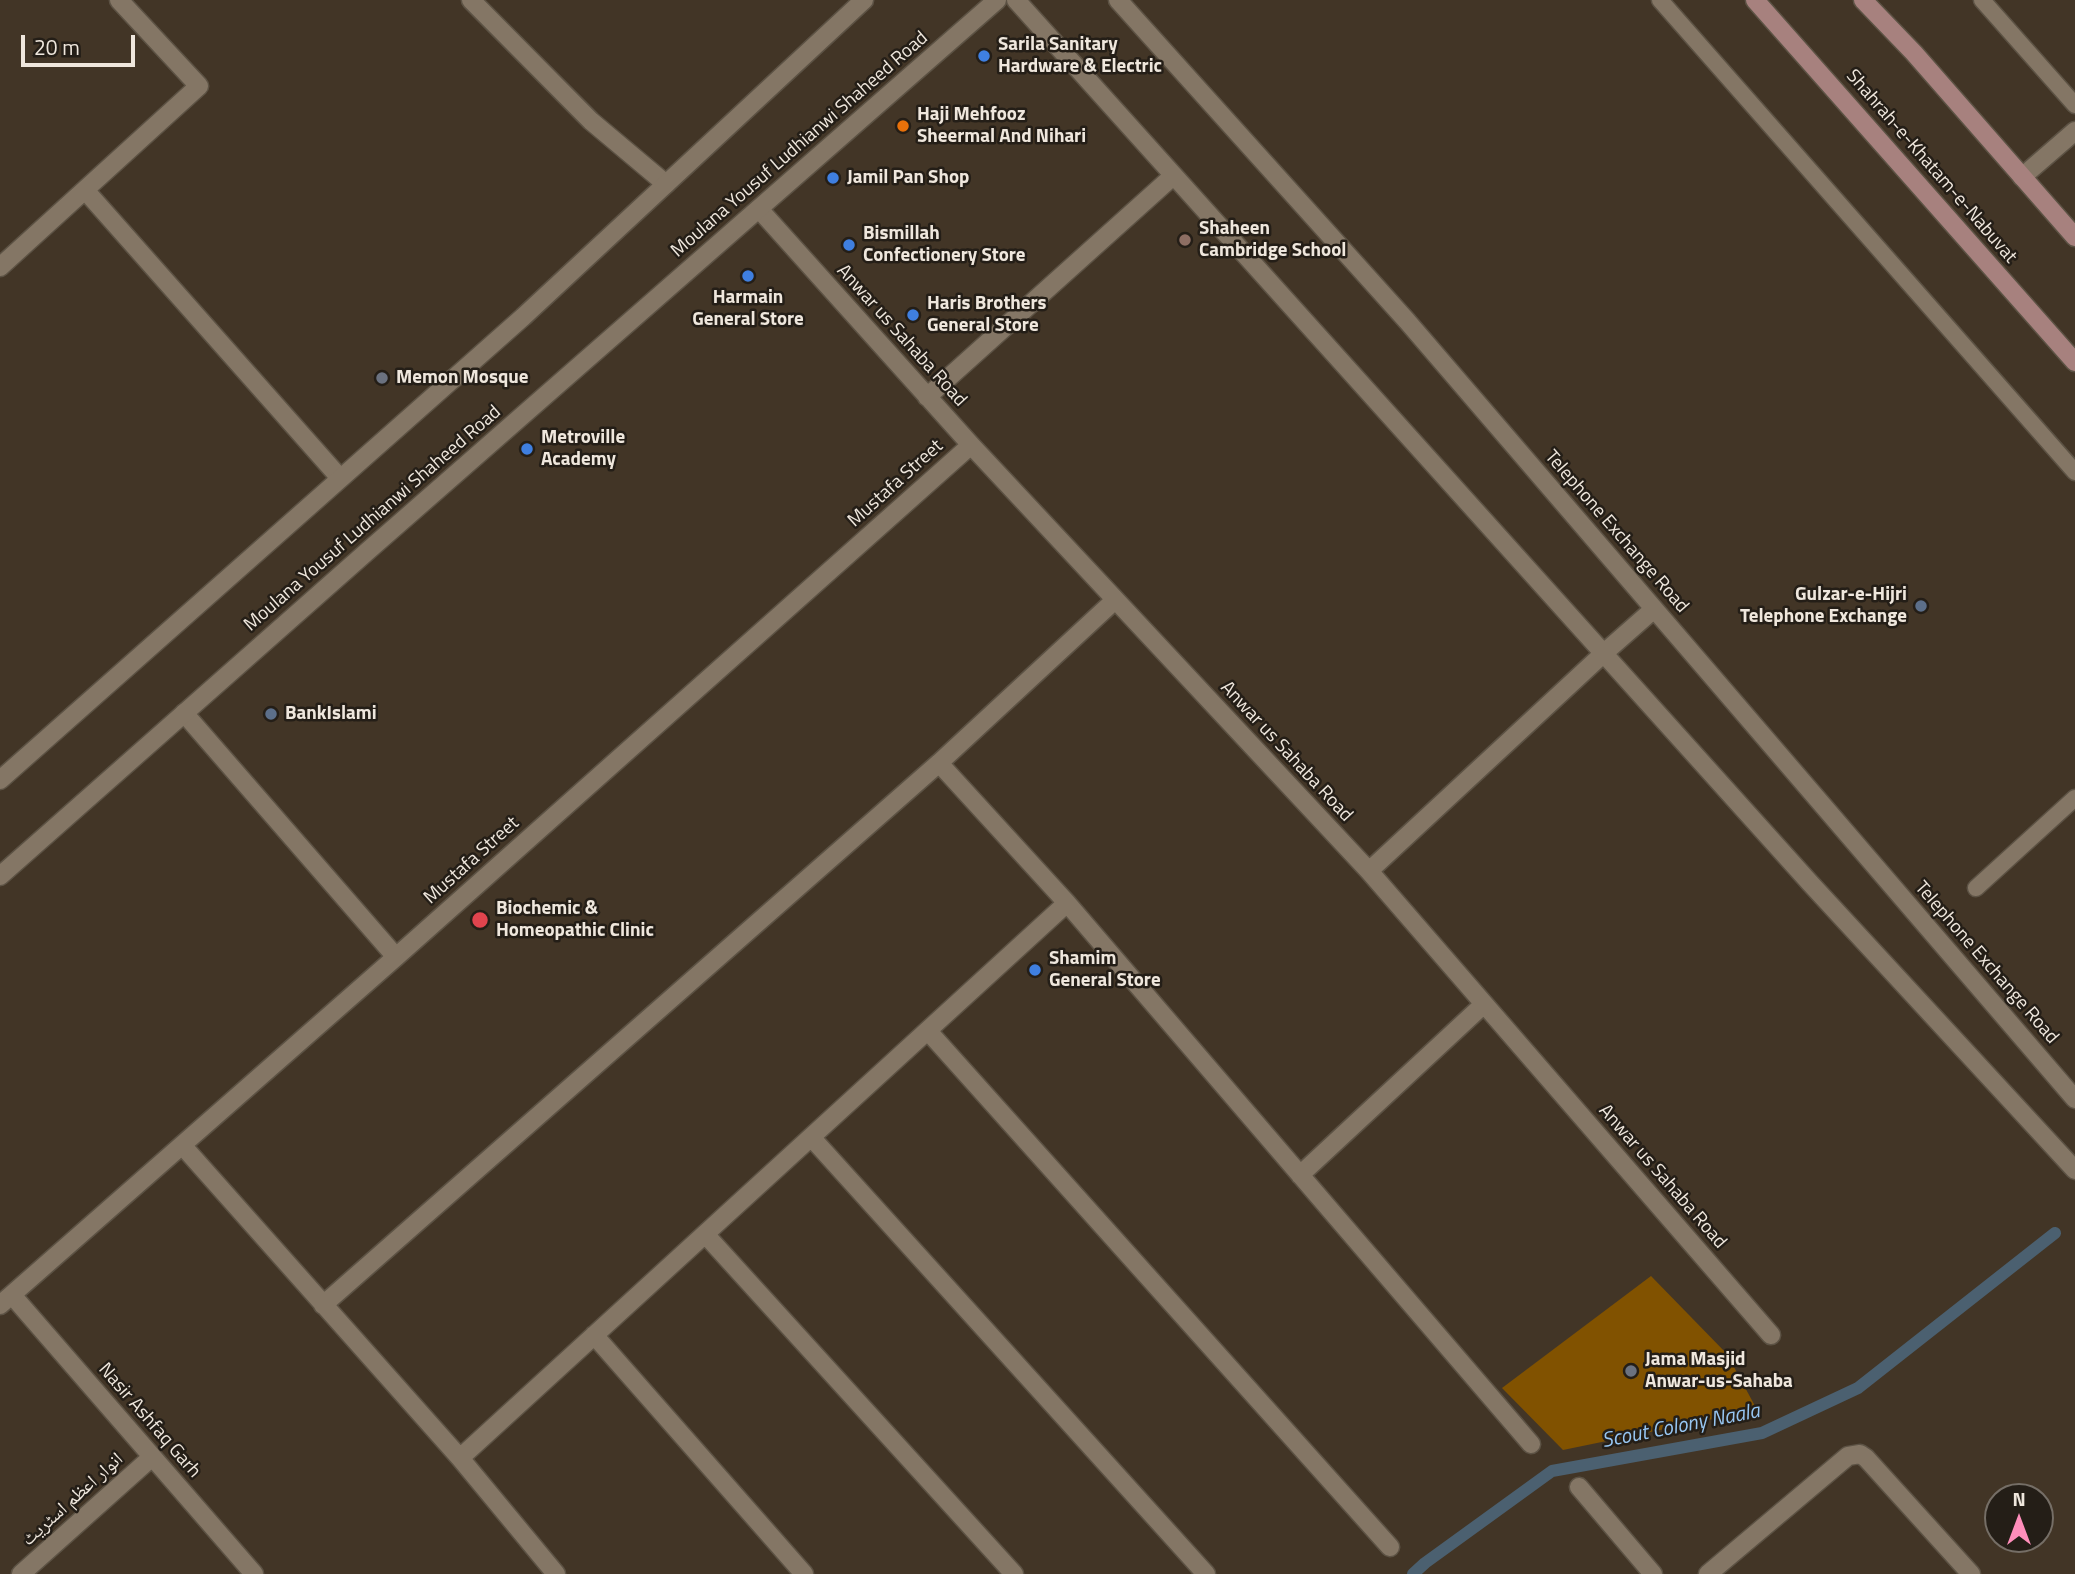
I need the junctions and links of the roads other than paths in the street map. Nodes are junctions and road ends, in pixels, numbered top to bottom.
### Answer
1 (119, 0) edge
2 (471, 0) edge
3 (864, 0) edge
4 (997, 0) edge
5 (1016, 0) edge
6 (1118, 0) edge
7 (1661, 0) edge
8 (1755, 0) edge
9 (1863, 0) edge
10 (1982, 0) edge
11 (2075, 104) edge
12 (2075, 131) edge
13 (1173, 176) junction
14 (2022, 177) junction
15 (666, 184) junction
16 (85, 190) junction
17 (759, 209) junction
18 (2075, 237) edge
19 (0, 267) edge
20 (2075, 362) edge
21 (927, 397) junction
22 (971, 445) junction
23 (2075, 472) edge
24 (340, 478) junction
25 (1115, 600) junction
26 (1654, 609) junction
27 (1604, 653) junction
28 (184, 713) junction
29 (939, 763) junction
30 (0, 780) edge
31 (2075, 798) edge
32 (1368, 871) junction
33 (0, 876) edge
34 (1976, 888) dead end
35 (1066, 903) junction
36 (396, 957) junction
37 (1484, 1004) junction
38 (928, 1031) junction
39 (2075, 1099) edge
40 (811, 1137) junction
41 (182, 1145) junction
42 (2075, 1169) edge
43 (1300, 1175) junction
44 (705, 1234) junction
45 (6, 1300) edge
46 (323, 1306) junction
47 (594, 1335) junction
48 (1771, 1335) dead end
49 (1531, 1444) dead end
50 (152, 1457) junction
51 (460, 1458) junction
52 (1579, 1487) dead end
53 (1390, 1547) dead end
54 (21, 1574) edge
55 (254, 1574) edge
56 (556, 1574) edge
57 (804, 1574) edge
58 (1014, 1574) edge
59 (1206, 1574) edge
60 (1653, 1574) edge
61 (1707, 1574) edge
62 (1971, 1574) edge

1 - 16 street
2 - 15 street
3 - 15 street
4 - 17 street, Moulana Yousuf Ludhianwi Shaheed Road
5 - 13 street
6 - 26 street, Telephone Exchange Road
7 - 23 lane
8 - 20 main road, Shahrah-e-Khatam-e-Nabuvat
9 - 14 main road
10 - 11 lane
12 - 14 street
13 - 21 street
13 - 27 street
14 - 18 main road
15 - 24 street
16 - 19 street
16 - 24 street
17 - 21 street, Anwar us Sahaba Road
17 - 28 street, Moulana Yousuf Ludhianwi Shaheed Road
21 - 22 street, Anwar us Sahaba Road
22 - 25 street, Anwar us Sahaba Road
22 - 36 street, Mustafa Street
24 - 30 street
25 - 29 street
25 - 32 street, Anwar us Sahaba Road
26 - 27 street
26 - 39 street, Telephone Exchange Road
27 - 32 street
27 - 42 street
28 - 33 street, Moulana Yousuf Ludhianwi Shaheed Road
28 - 36 street
29 - 35 street
29 - 46 street
31 - 34 lane
32 - 37 street, Anwar us Sahaba Road
35 - 38 street
35 - 43 street
36 - 41 street, Mustafa Street
37 - 43 street
37 - 48 street, Anwar us Sahaba Road
38 - 40 street
38 - 53 street
40 - 44 street
40 - 59 street
41 - 45 street, Mustafa Street
41 - 46 street
43 - 49 street
44 - 47 street
44 - 58 street
45 - 50 street, Nasir Ashfaq Garh
46 - 51 street
47 - 51 street
47 - 57 street
50 - 54 street, انوار اعظم اسٹریٹ
50 - 55 street, Nasir Ashfaq Garh
51 - 56 street
52 - 60 street
61 - 62 street

